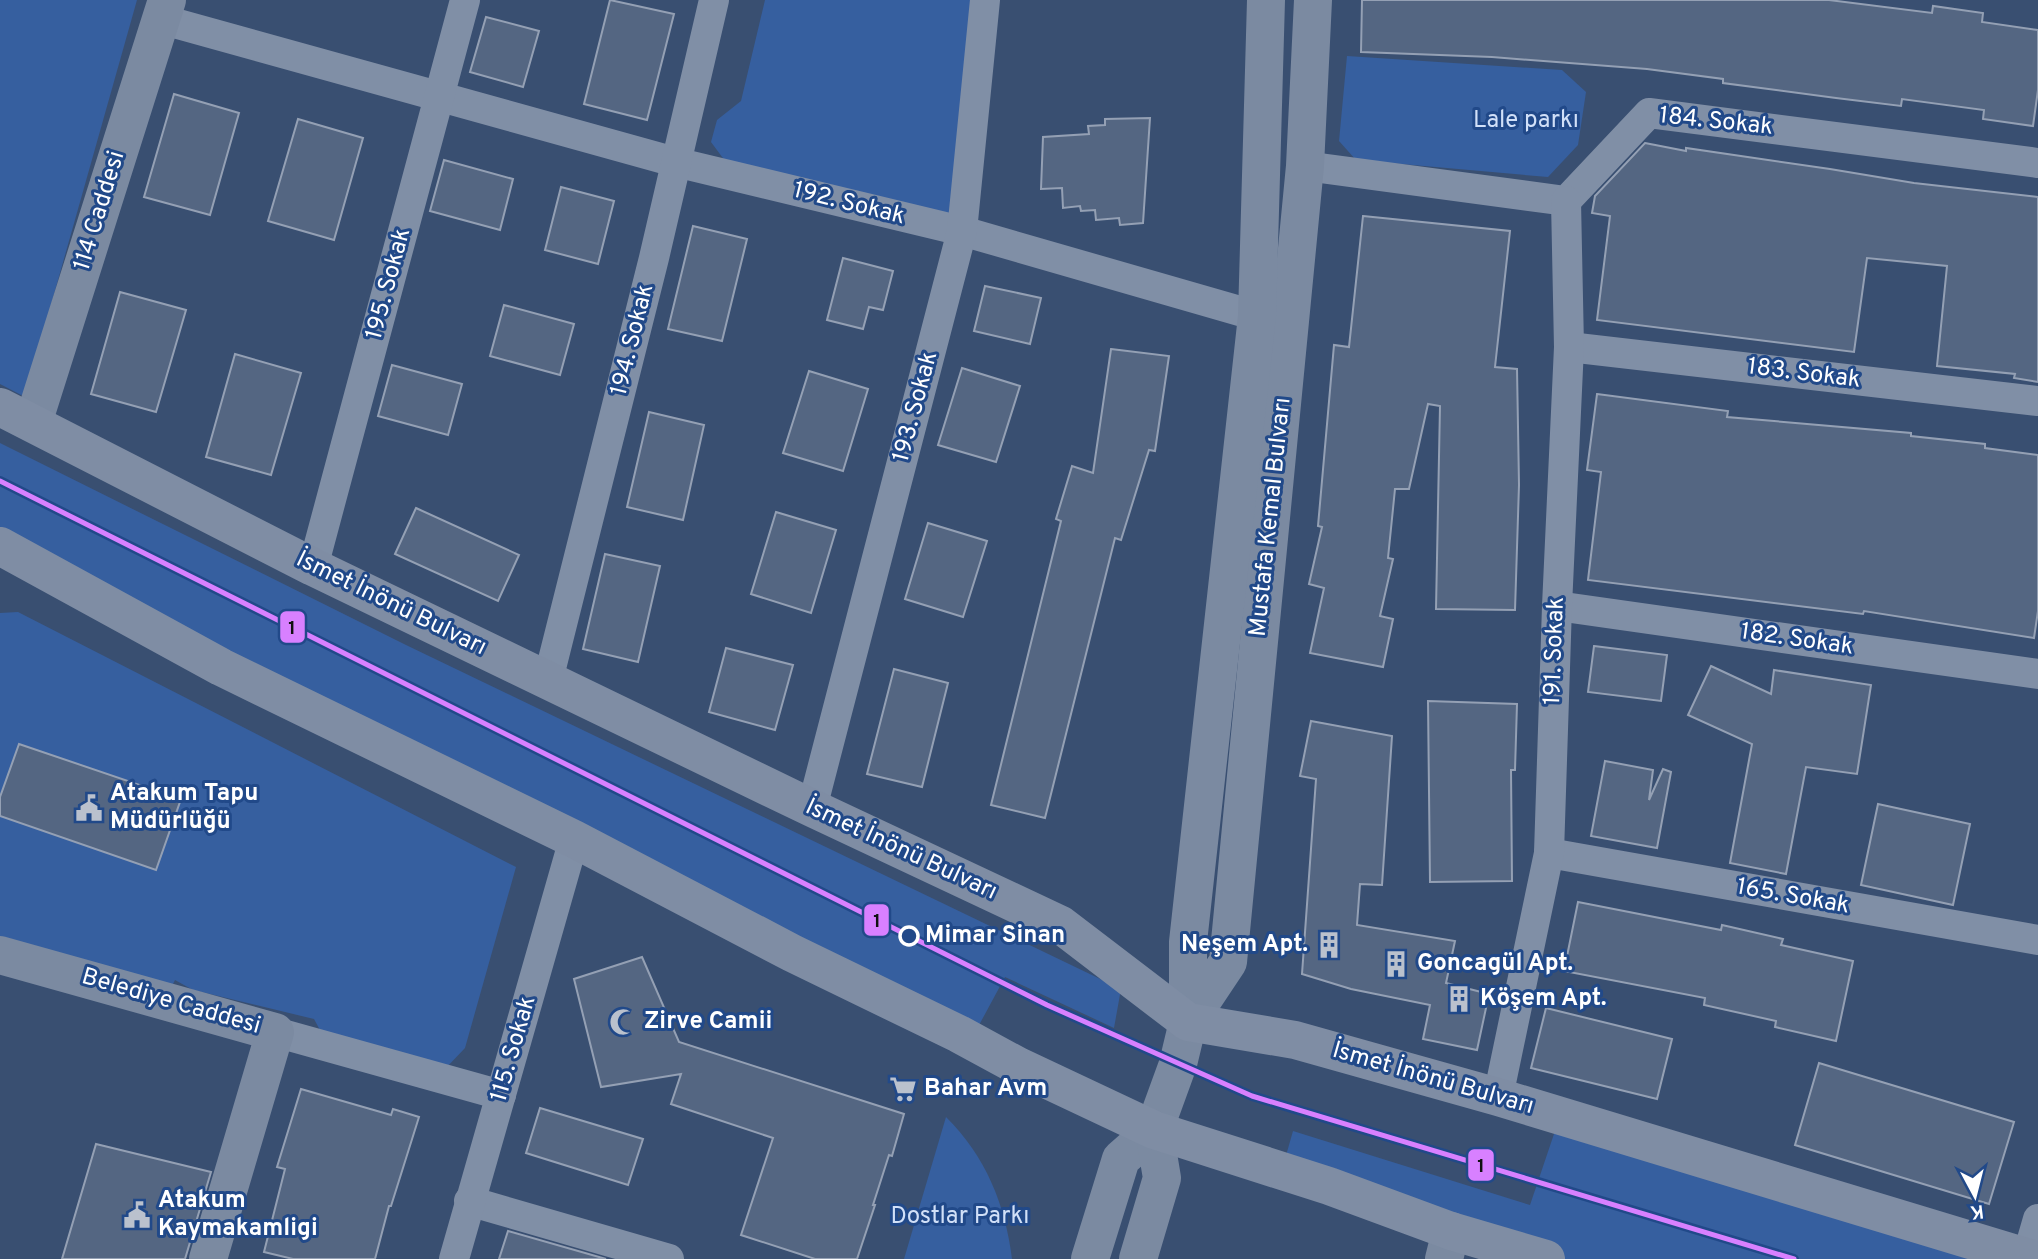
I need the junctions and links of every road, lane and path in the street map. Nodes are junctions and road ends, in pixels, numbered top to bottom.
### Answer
1 (465, 0) edge
2 (714, 0) edge
3 (985, 0) edge
4 (1266, 0) edge
5 (1313, 0) edge
6 (163, 9) edge
7 (439, 98) junction
8 (675, 162) junction
9 (2038, 163) edge
10 (1304, 166) junction
11 (1566, 201) junction
12 (962, 231) junction
13 (1257, 316) junction
14 (1569, 347) junction
15 (2038, 401) edge
16 (17, 415) edge
17 (0, 546) edge
18 (313, 567) junction
19 (1557, 606) junction
20 (2038, 674) edge
21 (548, 680) junction
22 (812, 808) junction
23 (574, 839) junction
24 (1549, 853) junction
25 (2038, 940) edge
26 (0, 955) edge
27 (1188, 1022) junction
28 (275, 1032) junction
29 (501, 1095) junction
30 (1498, 1097) junction
31 (1154, 1130) junction
32 (469, 1201) junction
33 (2038, 1219) edge
34 (1447, 1245) edge
35 (663, 1258) edge
36 (2030, 1258) edge
37 (208, 1259) edge
38 (454, 1259) edge
39 (1090, 1259) edge
40 (1138, 1259) edge
41 (1546, 1259) edge

1 - 7 street, 195. Sokak
2 - 8 street, 194. Sokak
3 - 12 street, 193. Sokak
4 - 13 main road, Mustafa Kemal Bulvarı
5 - 10 main road, Mustafa Kemal Bulvarı
6 - 7 street, 192. Sokak
6 - 16 main road, 114 Caddesi
7 - 8 street, 192. Sokak
7 - 18 street, 195. Sokak
8 - 12 street, 192. Sokak
8 - 21 street, 194. Sokak
9 - 11 street, 184. Sokak
10 - 11 street
10 - 27 main road, Mustafa Kemal Bulvarı
11 - 14 street, 191. Sokak
12 - 13 street, 192. Sokak
12 - 22 street, 193. Sokak
13 - 27 main road, Mustafa Kemal Bulvarı
14 - 15 street, 183. Sokak
14 - 19 street, 191. Sokak
16 - 18 main road, İsmet İnönü Bulvarı
17 - 23 main road
18 - 21 main road, İsmet İnönü Bulvarı
19 - 20 street, 182. Sokak
19 - 24 street, 191. Sokak
21 - 22 main road, İsmet İnönü Bulvarı
22 - 27 main road, İsmet İnönü Bulvarı
23 - 29 street, 115. Sokak
23 - 31 main road
24 - 25 street, 165. Sokak
24 - 30 street, 191. Sokak
26 - 28 main road, Belediye Caddesi
27 - 30 main road, İsmet İnönü Bulvarı
27 - 31 main road, Mustafa Kemal Bulvarı
28 - 29 street
28 - 37 main road, Belediye Caddesi
29 - 32 street, 115. Sokak
30 - 36 main road, İsmet İnönü Bulvarı
31 - 34 main road
31 - 39 main road, Mustafa Kemal Bulvarı
31 - 40 main road, Mustafa Kemal Bulvarı
32 - 35 street
32 - 38 street, 115. Sokak
33 - 36 street
34 - 41 main road

